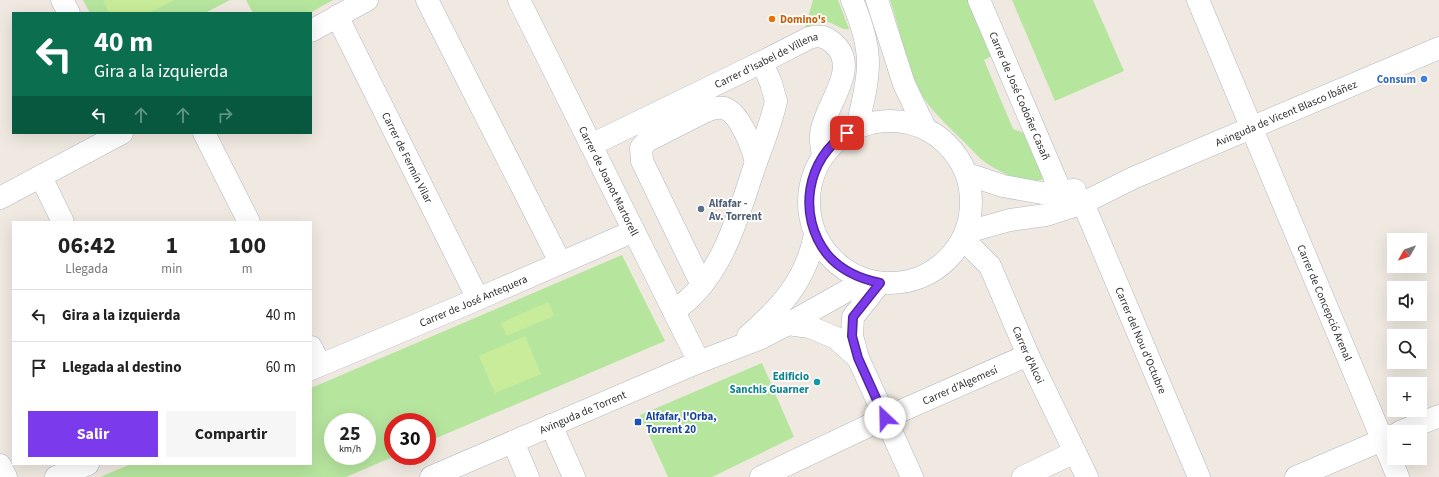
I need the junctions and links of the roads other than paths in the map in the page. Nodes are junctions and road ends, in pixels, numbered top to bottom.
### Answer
1 (62, 0) edge
2 (367, 0) edge
3 (427, 0) edge
4 (519, 0) edge
5 (852, 0) edge
6 (877, 0) edge
7 (979, 0) edge
8 (1198, 0) edge
9 (68, 12) edge
10 (337, 16) junction
11 (312, 30) edge
12 (1439, 48) edge
13 (762, 62) junction
14 (857, 127) junction
15 (924, 128) junction
16 (1252, 128) junction
17 (120, 134) edge
18 (204, 134) edge
19 (591, 145) junction
20 (823, 155) junction
21 (756, 163) junction
22 (967, 174) junction
23 (41, 177) junction
24 (1133, 178) junction
25 (1062, 192) junction
26 (0, 198) edge
27 (1083, 204) junction
28 (63, 221) edge
29 (248, 221) edge
30 (634, 231) junction
31 (815, 234) junction
32 (965, 235) junction
33 (556, 256) dead end
34 (873, 282) junction
35 (702, 286) junction
36 (478, 299) junction
37 (674, 311) junction
38 (788, 324) junction
39 (734, 348) junction
40 (1028, 355) junction
41 (858, 358) junction
42 (314, 360) edge
43 (699, 362) junction
44 (1439, 416) edge
45 (885, 418) junction
46 (552, 425) junction
47 (1387, 425) edge
48 (1417, 425) edge
49 (1387, 437) edge
50 (513, 442) junction
51 (1076, 452) junction
52 (0, 465) edge
53 (86, 465) edge
54 (1396, 465) edge
55 (772, 475) edge
56 (6, 477) edge
57 (56, 477) edge
58 (431, 477) edge
59 (528, 477) edge
60 (574, 477) edge
61 (912, 477) edge
62 (1023, 477) edge
63 (1087, 477) edge
64 (1199, 477) edge
65 (1296, 477) edge
66 (1398, 477) edge

1 - 9 street
2 - 10 street
3 - 33 street
4 - 19 street, Carrer de Joanot Martorell
5 - 14 street
6 - 15 street
7 - 25 street, Carrer de José Codoñer Casañ
8 - 16 street, Carrer de Concepció Arenal
10 - 11 street
10 - 36 street, Carrer de Fermín Vilar
12 - 16 street, Avinguda de Vicent Blasco Ibáñez
13 - 19 street, Carrer d'Isabel de Villena
13 - 20 street, Carrer d'Isabel de Villena
13 - 21 street
14 - 15 street
14 - 20 street
15 - 22 street
16 - 24 street, Avinguda de Vicent Blasco Ibáñez
16 - 47 street, Carrer de Concepció Arenal
17 - 23 street
18 - 29 street
19 - 30 street, Carrer de Joanot Martorell
20 - 31 street
21 - 35 street
21 - 35 street
22 - 25 street, Avinguda de Vicent Blasco Ibáñez
22 - 32 street
23 - 26 street
23 - 28 street
24 - 25 street, Avinguda de Vicent Blasco Ibáñez
24 - 27 street, Avinguda de Vicent Blasco Ibáñez
27 - 32 street, Avinguda de Vicent Blasco Ibáñez
27 - 64 street, Carrer del Nou d'Octubre
30 - 36 street, Carrer de José Antequera
30 - 37 street, Carrer de Joanot Martorell
31 - 34 street
31 - 39 street
32 - 34 street
32 - 40 street, Carrer d'Alcoi
34 - 38 street, Avinguda de Torrent
34 - 41 street
35 - 37 street
36 - 42 street, Carrer de José Antequera
37 - 43 street, Carrer de Joanot Martorell
38 - 39 street, Avinguda de Torrent
38 - 41 street
39 - 43 street, Avinguda de Torrent
40 - 45 street, Carrer d’Algemesí
40 - 51 street, Carrer d'Alcoi
41 - 45 street
43 - 46 street, Avinguda de Torrent
44 - 48 street
45 - 55 street, Carrer d’Algemesí
45 - 61 street
46 - 50 street, Avinguda de Torrent
46 - 60 street
49 - 65 street
50 - 58 street, Avinguda de Torrent
50 - 59 street
51 - 62 street
51 - 63 street, Carrer d'Alcoi
52 - 56 street
53 - 57 street
54 - 66 street, Carrer de Concepció Arenal

